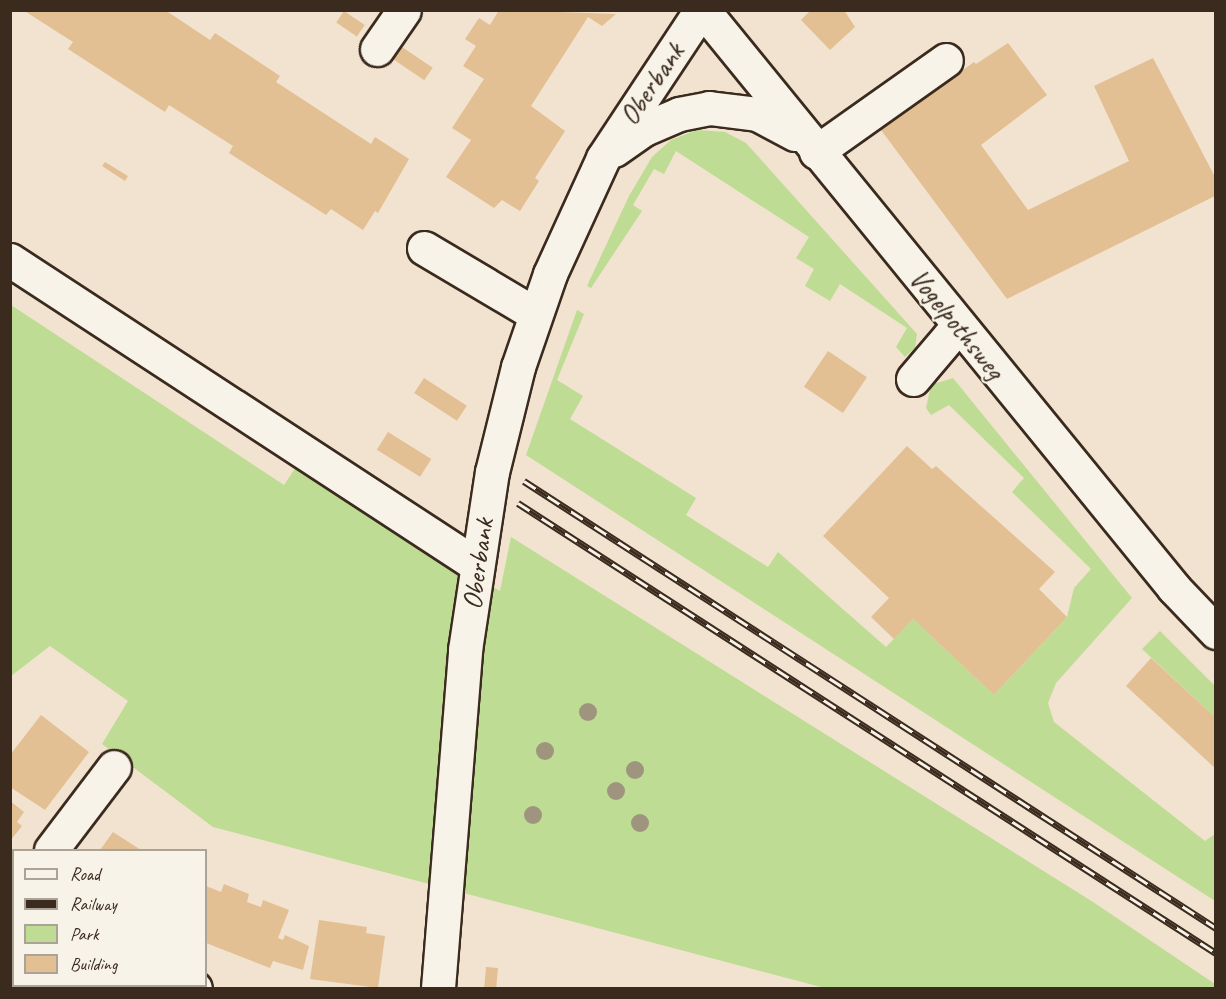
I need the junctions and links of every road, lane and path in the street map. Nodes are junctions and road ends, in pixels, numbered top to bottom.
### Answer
1 (404, 10) edge
2 (702, 10) edge
3 (377, 49) dead end
4 (946, 60) dead end
5 (814, 149) junction
6 (603, 158) junction
7 (424, 248) dead end
8 (10, 260) edge
9 (535, 314) junction
10 (958, 326) junction
11 (913, 379) dead end
12 (477, 565) junction
13 (1215, 632) edge
14 (114, 767) dead end
15 (52, 849) edge
16 (438, 988) edge

1 - 3 street
2 - 5 street, Vogelpothsweg
2 - 6 street, Oberbank
4 - 5 street
5 - 6 street, Oberbank
5 - 10 street, Vogelpothsweg
6 - 9 street, Oberbank
7 - 9 street
8 - 12 street
9 - 12 street, Oberbank
10 - 11 street
10 - 13 street, Vogelpothsweg
12 - 16 street, Oberbank
14 - 15 street

